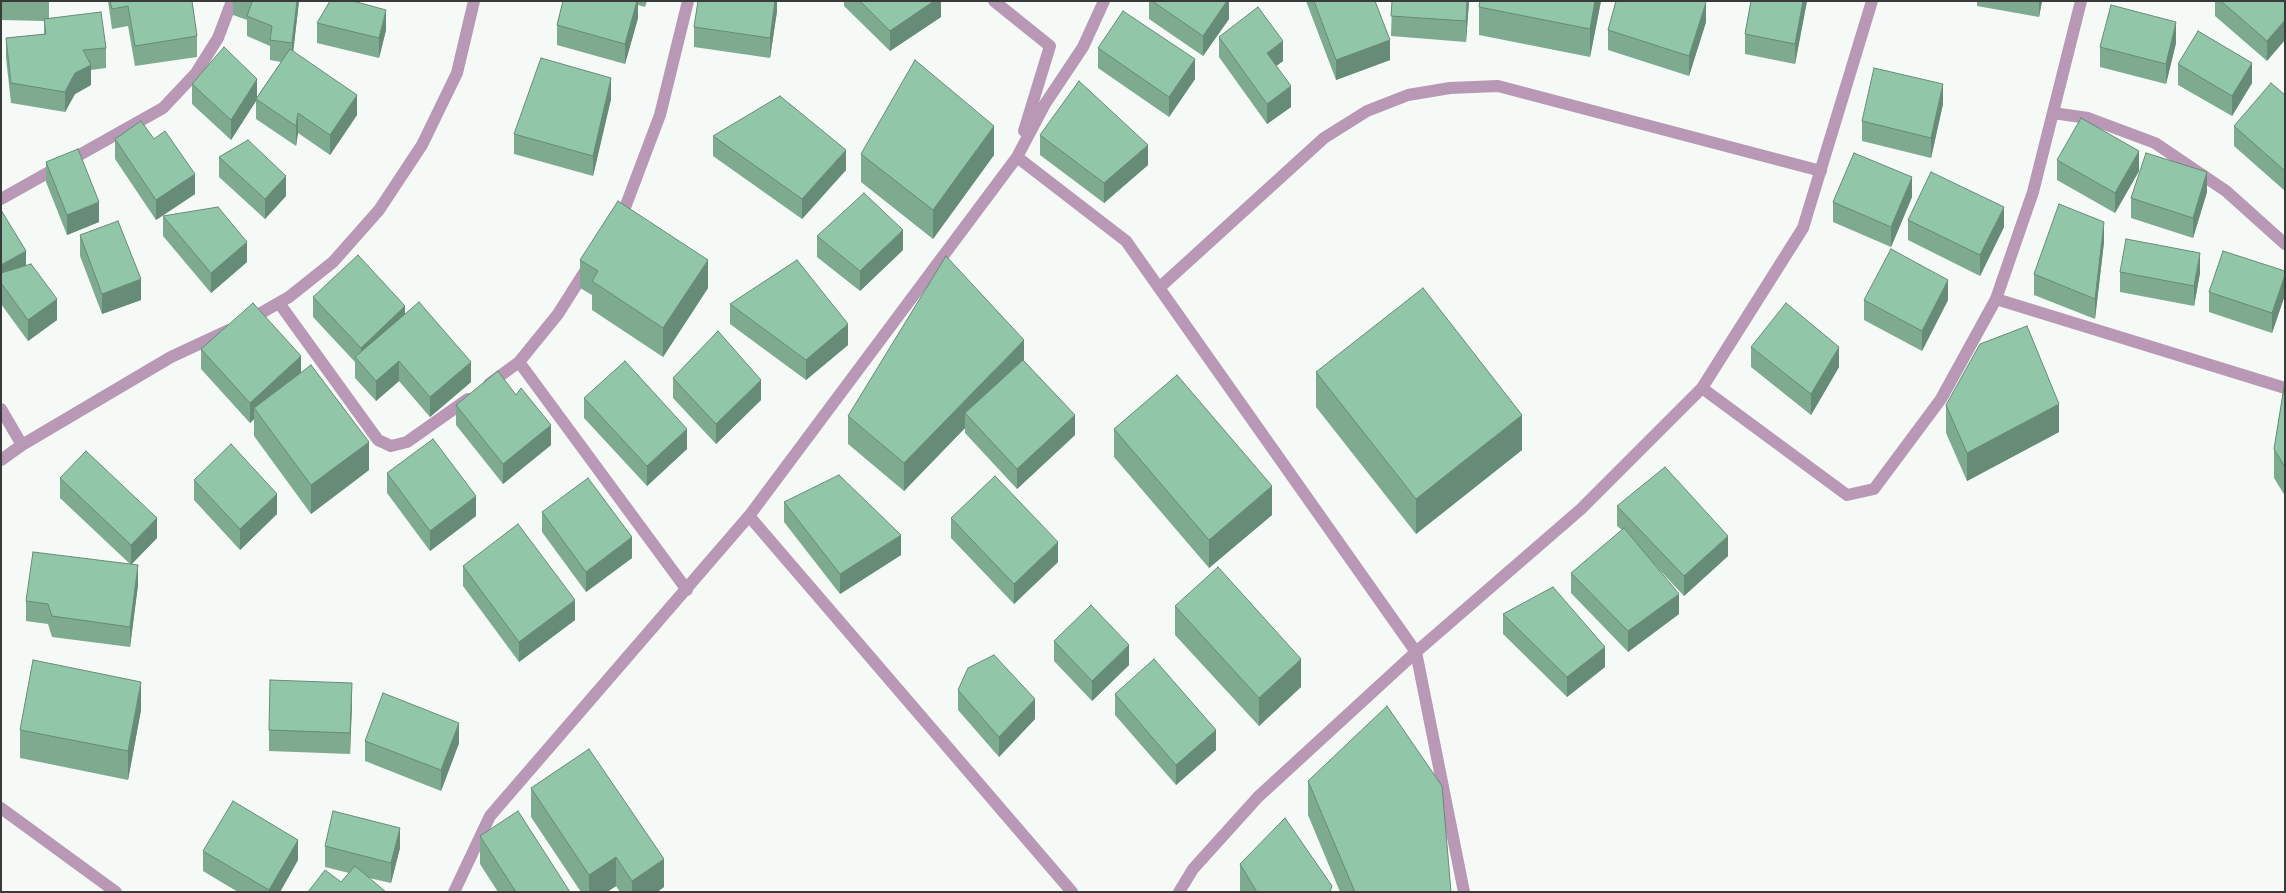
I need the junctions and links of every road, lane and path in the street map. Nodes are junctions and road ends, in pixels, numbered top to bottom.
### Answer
1 (232, 1) edge
2 (474, 1) edge
3 (688, 1) edge
4 (994, 1) edge
5 (1104, 1) edge
6 (1872, 1) edge
7 (2081, 1) edge
8 (2053, 113) junction
9 (1016, 157) junction
10 (1821, 171) junction
11 (1, 199) edge
12 (611, 230) edge
13 (2285, 244) edge
14 (595, 255) edge
15 (1160, 288) junction
16 (1996, 299) junction
17 (279, 303) junction
18 (519, 362) junction
19 (1702, 388) junction
20 (2285, 388) edge
21 (1, 410) edge
22 (22, 445) junction
23 (1, 460) edge
24 (749, 516) junction
25 (687, 590) junction
26 (1416, 652) junction
27 (1, 808) edge
28 (116, 892) edge
29 (454, 892) edge
30 (1072, 892) edge
31 (1180, 892) edge
32 (1464, 892) edge

1 - 11 street
2 - 17 street
3 - 12 street
4 - 9 street
5 - 9 street
6 - 10 street
7 - 8 street
8 - 13 street
8 - 16 street
9 - 15 street
9 - 24 street
10 - 15 street
10 - 19 street
14 - 18 street
15 - 26 street
16 - 19 street
16 - 20 street
17 - 18 street
17 - 22 street
18 - 25 street
19 - 26 street
21 - 22 street
22 - 23 street
24 - 25 street
24 - 30 street
25 - 29 street
26 - 31 street
26 - 32 street
27 - 28 street

